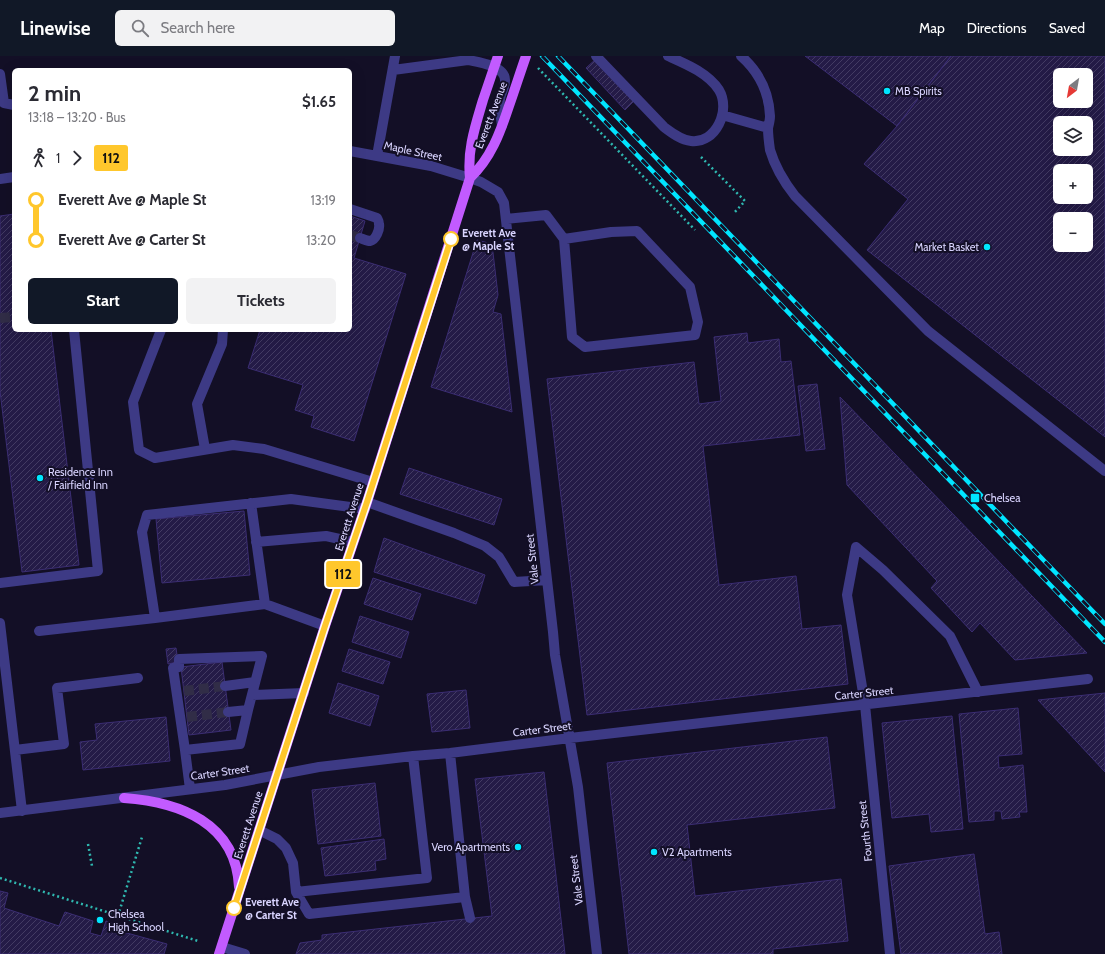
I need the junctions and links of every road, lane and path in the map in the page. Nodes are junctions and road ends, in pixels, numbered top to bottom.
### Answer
1 (395, 56) edge
2 (498, 56) edge
3 (526, 56) edge
4 (596, 56) edge
5 (668, 56) edge
6 (741, 56) edge
7 (534, 64) dead end
8 (494, 67) junction
9 (393, 70) junction
10 (0, 74) edge
11 (12, 105) edge
12 (722, 115) junction
13 (502, 126) junction
14 (768, 128) junction
15 (352, 151) edge
16 (377, 156) junction
17 (700, 156) dead end
18 (12, 177) edge
19 (470, 178) junction
20 (0, 179) edge
21 (352, 210) edge
22 (734, 213) dead end
23 (506, 219) junction
24 (695, 230) dead end
25 (360, 238) tunnel mouth
26 (564, 239) junction
27 (74, 332) edge
28 (160, 332) edge
29 (223, 332) edge
30 (205, 449) junction
31 (1105, 471) edge
32 (373, 482) junction
33 (251, 504) junction
34 (366, 506) junction
35 (256, 542) junction
36 (353, 542) junction
37 (547, 580) junction
38 (0, 583) edge
39 (264, 604) junction
40 (155, 618) junction
41 (0, 625) edge
42 (325, 626) junction
43 (39, 631) dead end
44 (138, 678) dead end
45 (1088, 679) dead end
46 (255, 682) junction
47 (225, 686) tunnel mouth
48 (978, 692) junction
49 (304, 693) junction
50 (252, 694) junction
51 (865, 705) junction
52 (248, 710) junction
53 (228, 712) tunnel mouth
54 (570, 738) junction
55 (15, 750) junction
56 (186, 750) junction
57 (450, 753) junction
58 (414, 756) junction
59 (277, 774) junction
60 (190, 789) junction
61 (124, 798) junction
62 (22, 811) junction
63 (0, 814) edge
64 (259, 830) junction
65 (142, 837) dead end
66 (88, 844) dead end
67 (92, 866) dead end
68 (0, 878) edge
69 (296, 892) junction
70 (239, 893) junction
71 (465, 897) junction
72 (118, 916) junction
73 (470, 918) dead end
74 (198, 941) dead end
75 (221, 950) edge
76 (245, 954) edge
77 (597, 954) edge
78 (890, 954) edge

1 - 9 street
2 - 8 main road, Everett Avenue
3 - 13 main road, Everett Avenue
4 - 12 street
5 - 12 street
6 - 14 street
7 - 24 path
8 - 9 street
8 - 13 street
8 - 19 main road, Everett Avenue
9 - 16 street
10 - 11 street
12 - 14 street
13 - 19 main road, Everett Avenue
14 - 31 street
15 - 16 street, Maple Street
16 - 19 street, Maple Street
17 - 22 path
18 - 20 street
19 - 23 street, Vale Street
19 - 32 main road, Everett Avenue
21 - 25 street
23 - 26 street
23 - 37 street, Vale Street
26 - 26 street
27 - 38 street
28 - 30 street
29 - 30 street
30 - 32 street
32 - 34 main road, Everett Avenue
33 - 34 street
33 - 35 street
33 - 40 street
34 - 36 main road, Everett Avenue
34 - 37 street
35 - 36 street
35 - 39 street
36 - 42 main road, Everett Avenue
37 - 54 street, Vale Street
39 - 40 street
39 - 42 street
40 - 43 street
41 - 55 street
42 - 49 main road, Everett Avenue
44 - 55 street
45 - 48 street, Carter Street
46 - 47 street
46 - 50 street
46 - 56 street
48 - 51 street, Carter Street
48 - 51 street, Fourth Street
49 - 50 street
49 - 59 main road, Everett Avenue
50 - 52 street
51 - 54 street, Carter Street
51 - 78 street, Fourth Street
52 - 53 street
52 - 56 street
54 - 57 street, Carter Street
54 - 77 street, Vale Street
55 - 62 street
56 - 60 street
57 - 58 street, Carter Street
57 - 71 street
58 - 59 street, Carter Street
58 - 69 street
59 - 60 street, Carter Street
59 - 64 main road, Everett Avenue
60 - 61 street, Carter Street
61 - 62 street, Carter Street
61 - 70 main road
62 - 63 street, Carter Street
64 - 69 street
64 - 70 main road, Everett Avenue
65 - 72 path
66 - 67 path
68 - 72 path
69 - 71 street
70 - 75 main road, Everett Avenue
71 - 73 street
72 - 74 path
75 - 76 street

